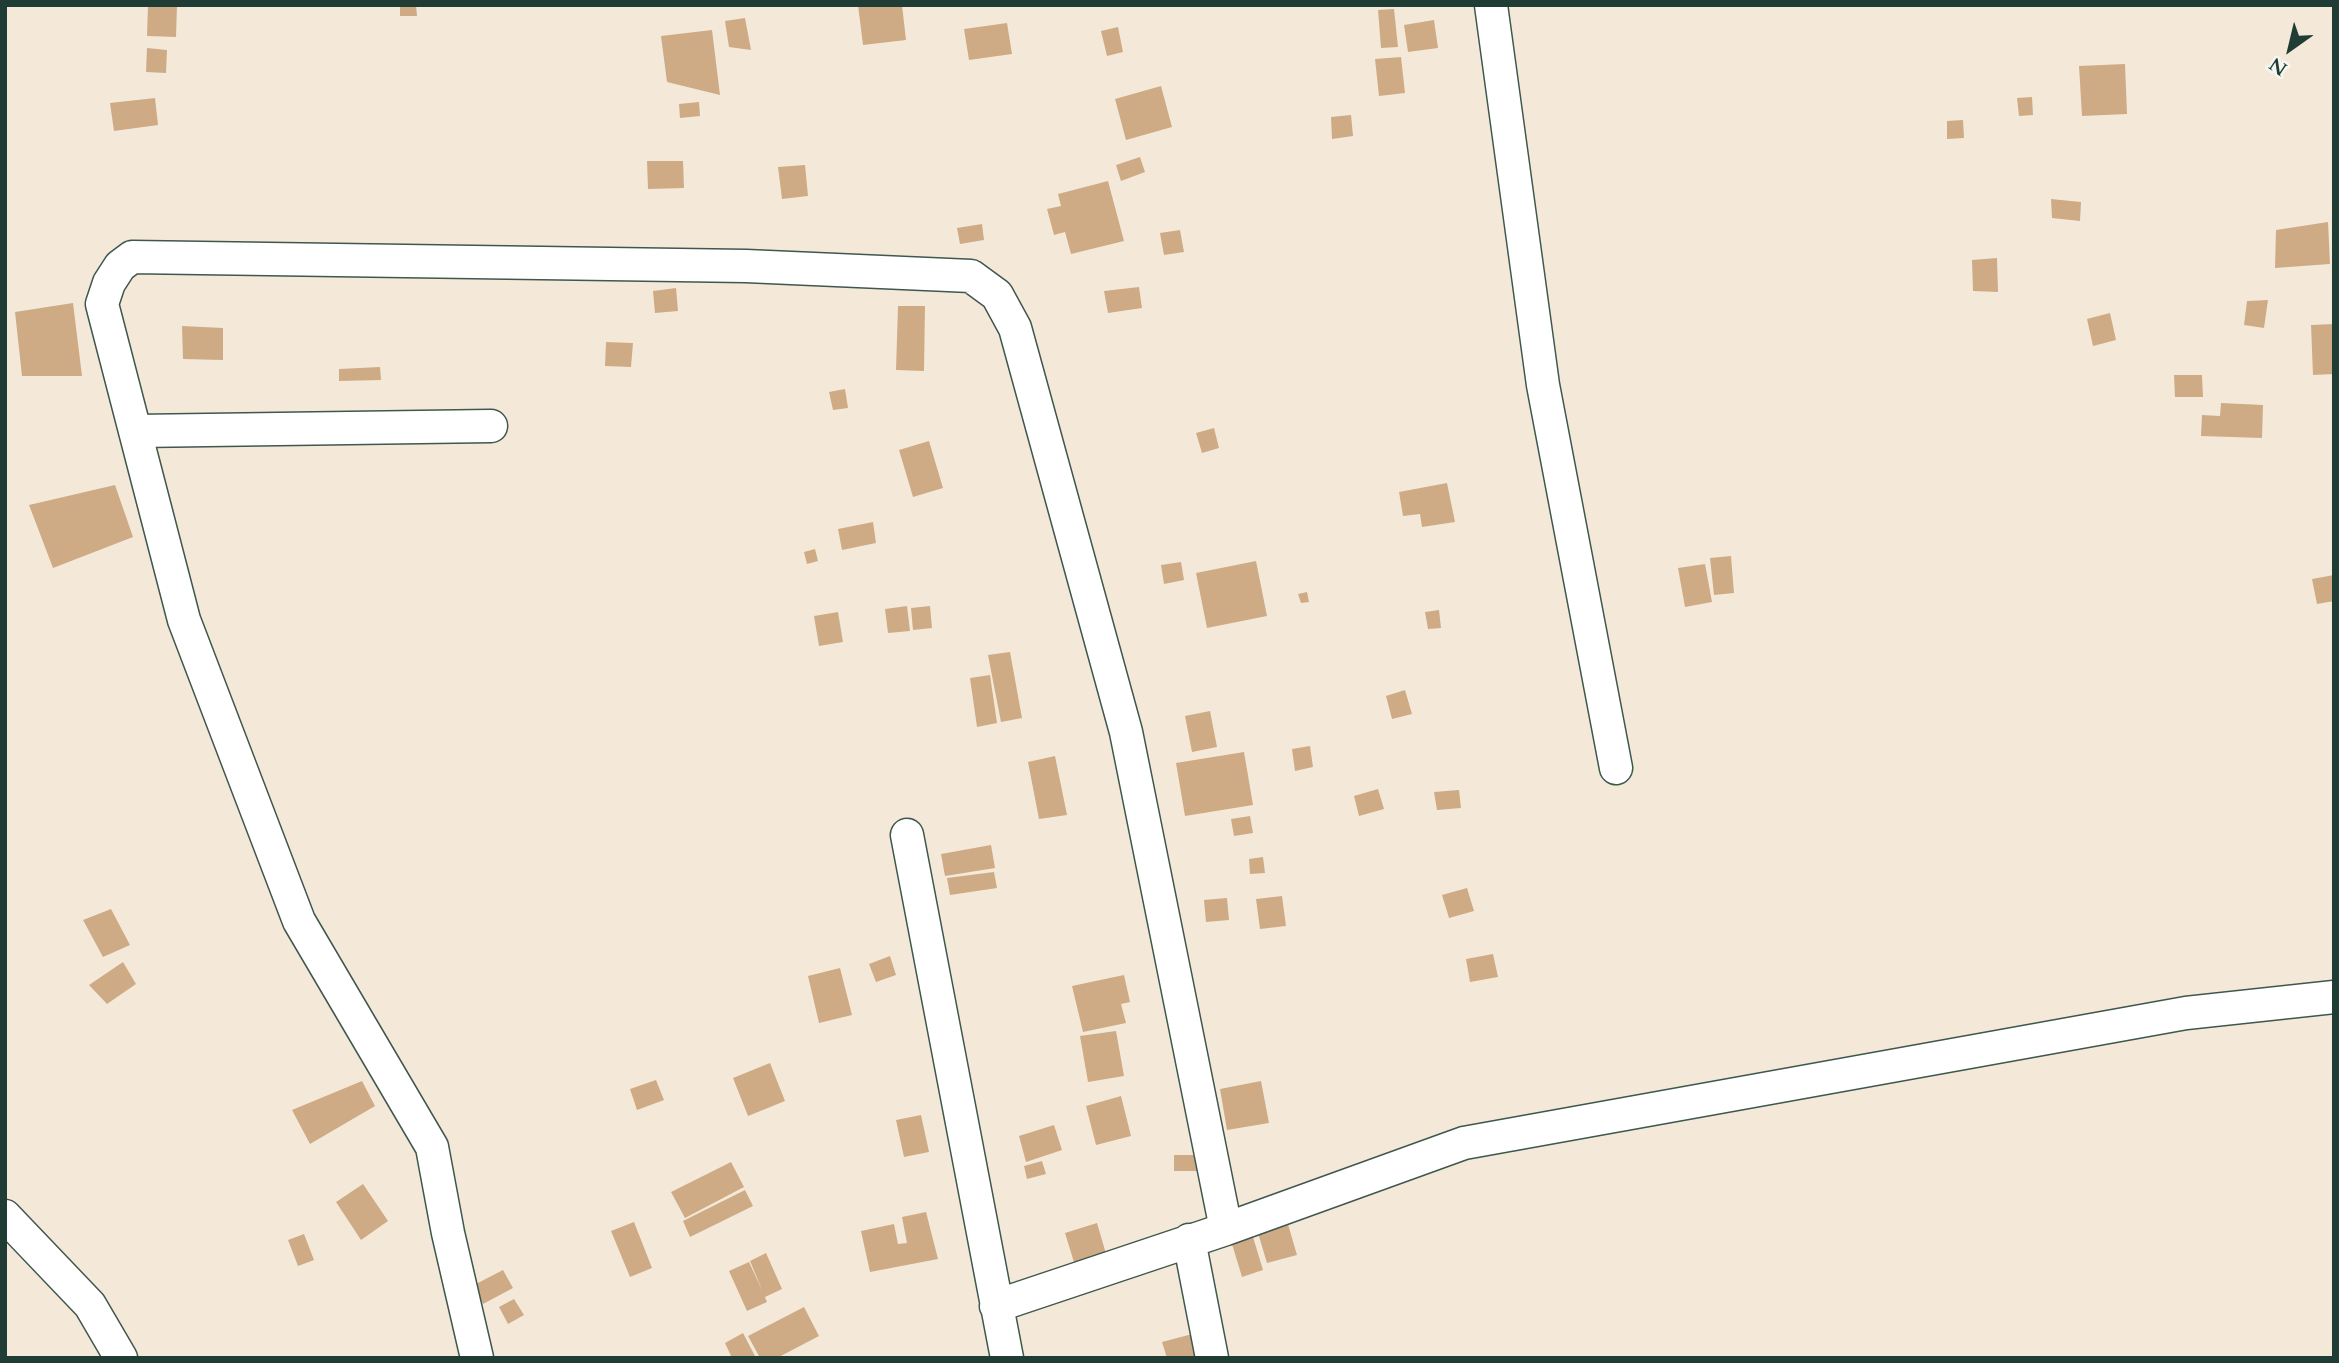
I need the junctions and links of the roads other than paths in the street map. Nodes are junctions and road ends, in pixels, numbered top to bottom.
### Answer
1 (1491, 5) edge
2 (491, 426) dead end
3 (137, 430) junction
4 (1615, 768) dead end
5 (907, 835) dead end
6 (2334, 997) edge
7 (5, 1216) edge
8 (1226, 1229) junction
9 (1189, 1240) junction
10 (996, 1306) junction
11 (121, 1358) edge
12 (477, 1358) edge
13 (1007, 1358) edge
14 (1212, 1358) edge

1 - 4 street
2 - 3 street
3 - 8 street
3 - 12 street
5 - 10 street
6 - 8 street
7 - 11 street
8 - 9 street
9 - 10 street
9 - 14 street
10 - 13 street

